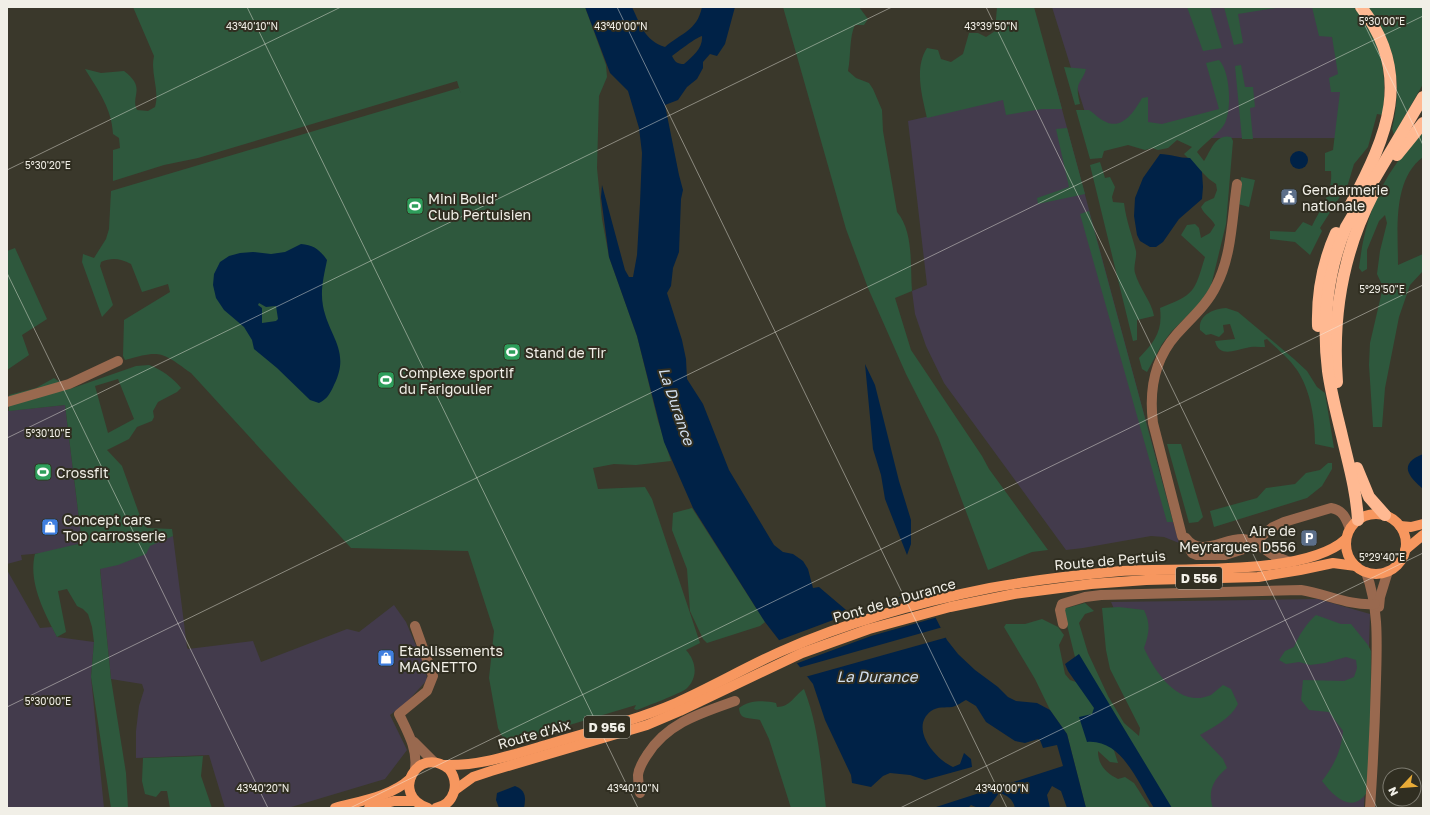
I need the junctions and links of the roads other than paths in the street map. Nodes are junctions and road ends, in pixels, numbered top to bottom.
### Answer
1 (1361, 7) edge
2 (1423, 97) edge
3 (1423, 123) edge
4 (1237, 184) dead end
5 (1332, 347) junction
6 (118, 361) dead end
7 (1328, 372) junction
8 (7, 402) edge
9 (1385, 516) junction
10 (1354, 524) junction
11 (1423, 524) edge
12 (1400, 526) junction
13 (1423, 535) edge
14 (1346, 539) junction
15 (1255, 542) junction
16 (1405, 550) junction
17 (1290, 562) junction
18 (1356, 566) junction
19 (1388, 571) junction
20 (1366, 572) junction
21 (1039, 580) joint
22 (1041, 590) joint
23 (1375, 604) junction
24 (898, 615) junction
25 (1063, 624) dead end
26 (414, 626) dead end
27 (1377, 627) junction
28 (763, 666) junction
29 (735, 701) dead end
30 (411, 739) junction
31 (434, 762) junction
32 (444, 765) junction
33 (415, 769) junction
34 (410, 779) junction
35 (640, 793) dead end
36 (453, 794) junction
37 (415, 801) junction
38 (335, 808) edge
39 (369, 808) edge
40 (429, 808) edge
41 (452, 808) edge
42 (1370, 808) edge

1 - 7 highway
2 - 5 highway
3 - 5 highway
4 - 15 street
5 - 7 highway
5 - 9 highway
6 - 8 street
7 - 10 highway
9 - 10 main road
9 - 12 main road
10 - 14 main road
10 - 15 street
11 - 12 main road
12 - 16 main road
13 - 16 main road
14 - 17 main road, Route de Pertuis / D 556
14 - 18 main road
15 - 17 street
16 - 19 main road
17 - 21 main road, Route de Pertuis / D 556
18 - 20 main road
18 - 22 main road, Route de Pertuis / D 556
19 - 20 main road
19 - 27 street
20 - 23 street
21 - 24 main road, Pont de la Durance / D 556
22 - 24 main road, Pont de la Durance / D 556
23 - 25 street
23 - 27 street
24 - 28 main road, Pont de la Durance / D 956
26 - 30 street
27 - 42 street
28 - 32 main road, Route d'Aix / D 956
28 - 36 main road, Route d'Aix / D 956
29 - 35 street
30 - 31 street
30 - 33 street
31 - 32 main road
31 - 33 main road
32 - 36 main road
33 - 34 main road
34 - 37 main road
34 - 38 main road
36 - 40 main road
36 - 41 main road
37 - 39 main road
37 - 40 main road

